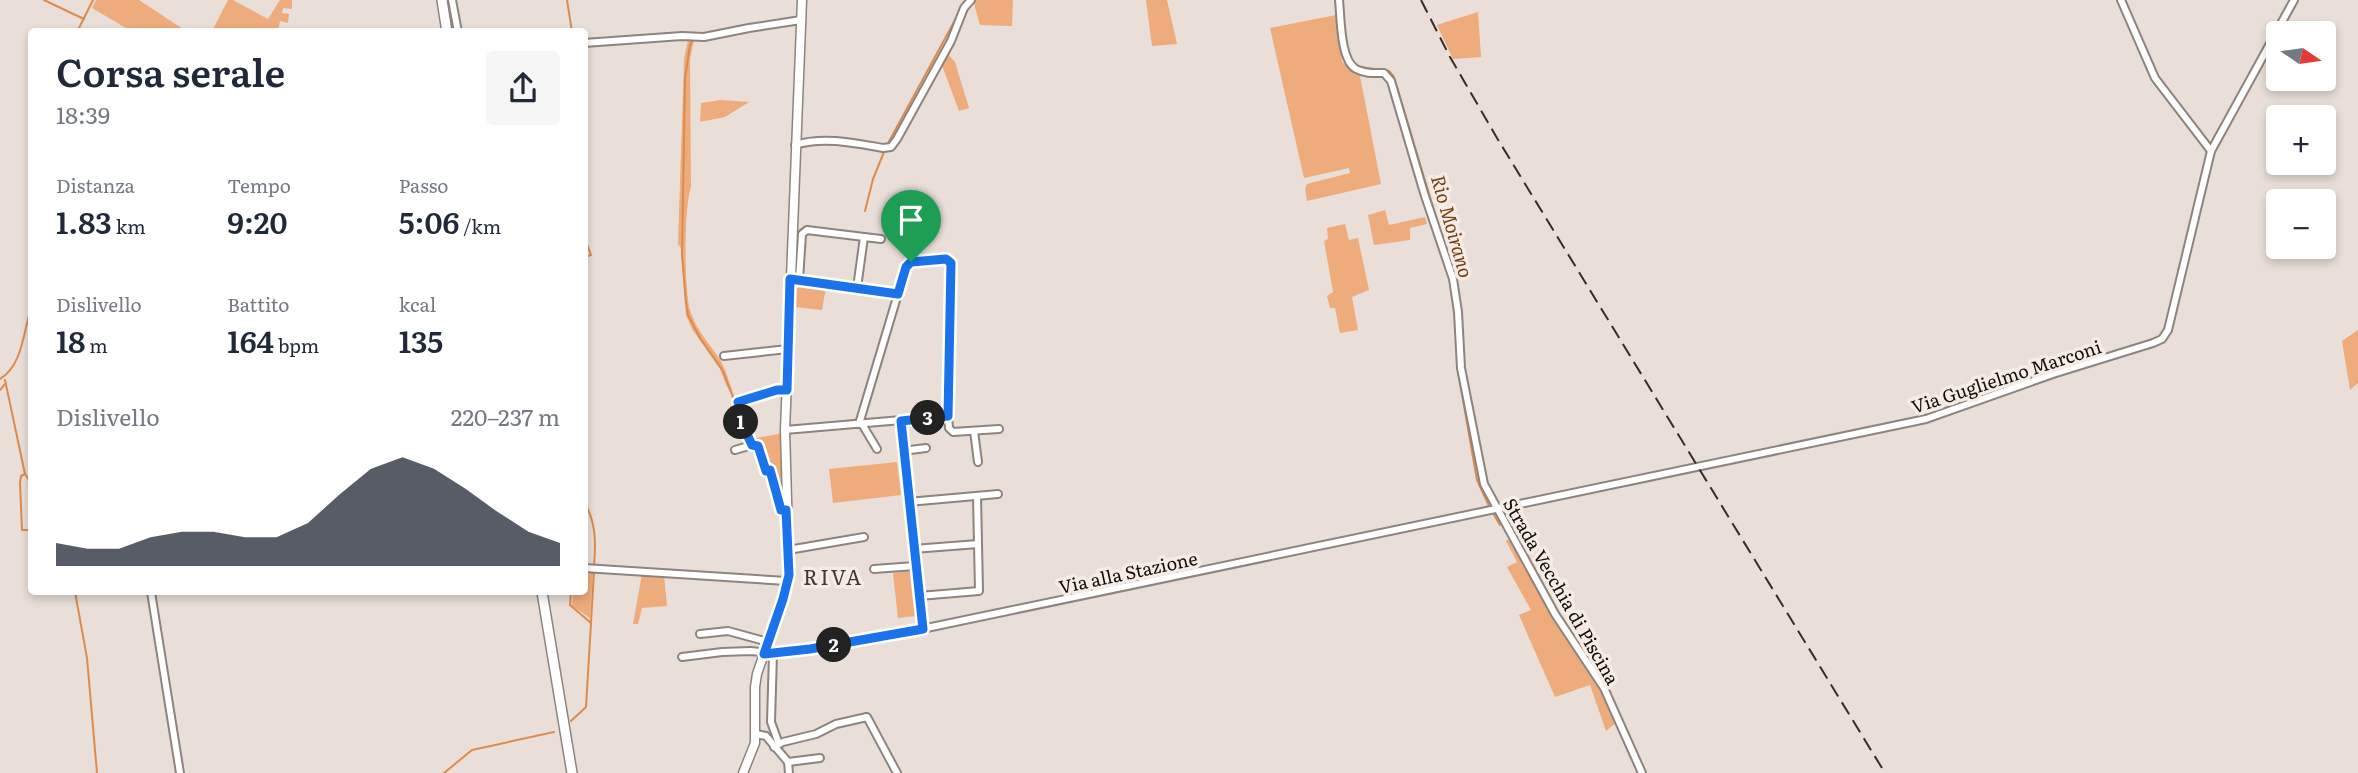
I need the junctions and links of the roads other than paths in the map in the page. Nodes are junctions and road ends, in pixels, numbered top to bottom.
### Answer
1 (442, 0) edge
2 (450, 0) edge
3 (802, 0) edge
4 (971, 0) edge
5 (1339, 0) edge
6 (2121, 0) edge
7 (2294, 0) edge
8 (801, 20) junction
9 (446, 28) edge
10 (454, 28) edge
11 (588, 43) edge
12 (795, 145) junction
13 (2211, 151) junction
14 (864, 237) junction
15 (881, 239) dead end
16 (795, 280) junction
17 (857, 288) junction
18 (898, 294) junction
19 (788, 349) junction
20 (724, 356) dead end
21 (787, 390) junction
22 (948, 416) junction
23 (901, 421) junction
24 (861, 424) junction
25 (999, 429) dead end
26 (785, 430) junction
27 (974, 430) junction
28 (752, 445) junction
29 (926, 448) dead end
30 (877, 449) dead end
31 (735, 450) dead end
32 (902, 450) junction
33 (978, 462) dead end
34 (998, 494) dead end
35 (977, 496) junction
36 (908, 502) junction
37 (1497, 509) junction
38 (786, 510) junction
39 (864, 537) dead end
40 (978, 544) junction
41 (913, 549) junction
42 (788, 550) junction
43 (915, 566) junction
44 (588, 568) edge
45 (874, 569) dead end
46 (788, 581) junction
47 (151, 595) edge
48 (540, 595) edge
49 (541, 595) edge
50 (919, 596) junction
51 (923, 629) junction
52 (700, 634) dead end
53 (768, 642) junction
54 (768, 654) junction
55 (682, 657) dead end
56 (756, 734) junction
57 (776, 746) junction
58 (820, 758) dead end
59 (788, 762) junction
60 (180, 773) edge
61 (567, 773) edge
62 (572, 773) edge
63 (742, 773) edge
64 (789, 773) edge
65 (897, 773) edge
66 (1642, 773) edge

1 - 9 highway
2 - 10 highway
3 - 8 main road
4 - 12 street
5 - 37 street, Strada Vecchia di Piscina
6 - 13 street
7 - 13 street, Via Guglielmo Marconi
8 - 11 street
8 - 12 main road
12 - 16 main road
13 - 37 street, Via Guglielmo Marconi
14 - 15 street
14 - 16 street
14 - 17 street
16 - 17 street
16 - 19 main road
17 - 18 street
18 - 22 street
18 - 24 street
19 - 20 street
19 - 21 main road
21 - 26 main road
21 - 28 street
22 - 23 street
22 - 27 street
23 - 24 street
23 - 32 street
24 - 26 street
24 - 30 street
25 - 27 street
26 - 38 main road
27 - 33 street
28 - 31 street
28 - 38 street
29 - 32 street
32 - 36 street
34 - 35 street
35 - 36 street
35 - 40 street
36 - 41 street
37 - 51 street, Via alla Stazione
37 - 66 street, Strada Vecchia di Piscina
38 - 42 main road
39 - 42 street
40 - 41 street
40 - 50 street
41 - 43 street
42 - 46 main road
43 - 45 street
43 - 50 street
44 - 46 street
46 - 53 main road
47 - 60 street
48 - 61 highway
49 - 62 highway
50 - 51 street
51 - 54 street, Via alla Stazione
52 - 53 street
53 - 54 main road
54 - 55 street, Via alla Stazione
54 - 56 main road
54 - 57 street
56 - 57 street
56 - 63 main road
57 - 59 street
57 - 65 street
58 - 59 street
59 - 64 street

